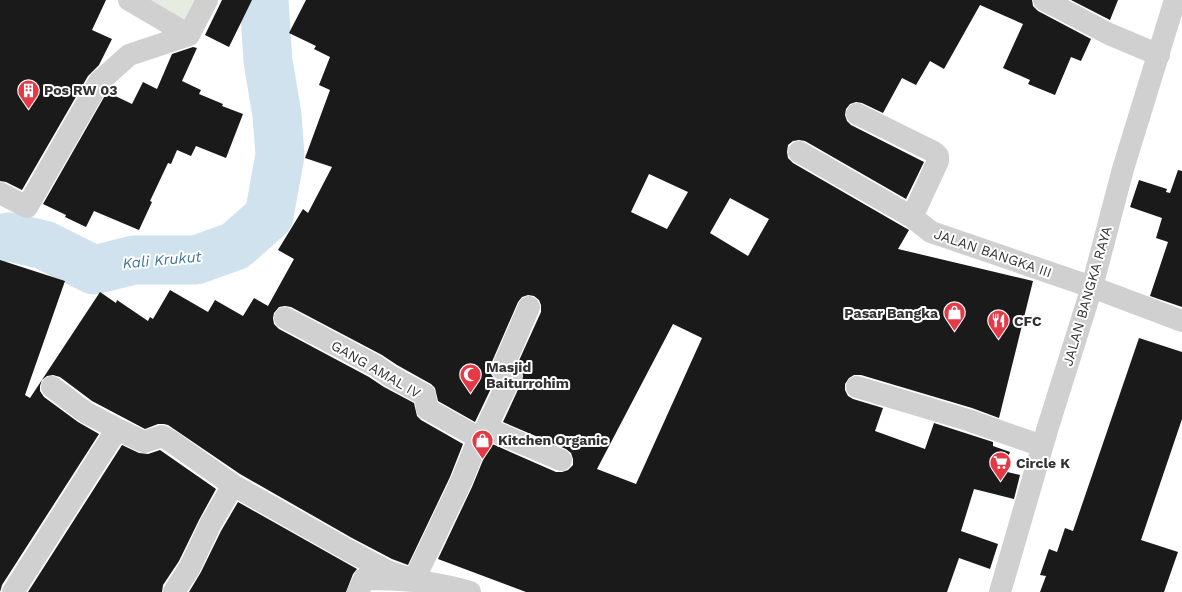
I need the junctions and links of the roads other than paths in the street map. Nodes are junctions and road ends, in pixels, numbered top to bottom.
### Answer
1 (129, 0) edge
2 (207, 0) edge
3 (1044, 0) edge
4 (1176, 0) edge
5 (189, 35) junction
6 (1159, 55) junction
7 (858, 114) dead end
8 (799, 152) dead end
9 (0, 193) edge
10 (912, 217) junction
11 (1092, 287) junction
12 (530, 307) dead end
13 (285, 318) dead end
14 (1182, 321) edge
15 (52, 387) dead end
16 (857, 387) dead end
17 (117, 429) junction
18 (483, 433) junction
19 (1042, 446) junction
20 (561, 460) dead end
21 (233, 485) junction
22 (414, 580) junction
23 (13, 592) edge
24 (174, 592) edge
25 (358, 592) edge
26 (470, 592) edge
27 (1000, 592) edge

1 - 5 street
2 - 5 street
3 - 6 street
4 - 6 street, JALAN BANGKA RAYA
5 - 9 street
6 - 11 street, JALAN BANGKA RAYA
7 - 10 street
8 - 10 street, JALAN BANGKA III
10 - 11 street, JALAN BANGKA III
11 - 14 street, JALAN BANGKA III
11 - 19 street, JALAN BANGKA RAYA
12 - 18 street
13 - 18 street, GANG AMAL IV
15 - 17 street
16 - 19 street
17 - 21 street
17 - 23 street
18 - 20 street
18 - 22 street
19 - 27 street, JALAN BANGKA RAYA
21 - 22 street
21 - 24 street
22 - 25 street
22 - 26 street

